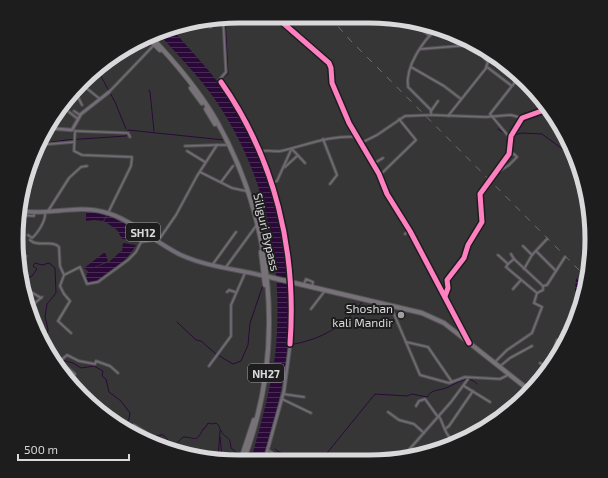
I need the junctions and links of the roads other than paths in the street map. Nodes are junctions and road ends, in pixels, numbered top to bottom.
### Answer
1 (222, 23) edge
2 (282, 23) edge
3 (203, 26) edge
4 (211, 27) dead end
5 (421, 29) edge
6 (433, 32) edge
7 (430, 36) junction
8 (159, 38) edge
9 (153, 40) edge
10 (152, 41) edge
11 (155, 44) junction
12 (466, 45) edge
13 (420, 49) junction
14 (484, 56) edge
15 (411, 67) junction
16 (486, 67) junction
17 (220, 81) joint
18 (515, 81) edge
19 (512, 86) junction
20 (82, 91) edge
21 (109, 91) joint
22 (77, 97) edge
23 (100, 99) junction
24 (461, 99) junction
25 (438, 101) dead end
26 (82, 105) dead end
27 (74, 111) dead end
28 (431, 111) junction
29 (542, 111) edge
30 (69, 112) dead end
31 (80, 115) junction
32 (431, 115) junction
33 (448, 116) junction
34 (491, 116) junction
35 (522, 118) junction
36 (78, 119) junction
37 (399, 119) junction
38 (53, 129) edge
39 (73, 130) junction
40 (130, 137) dead end
41 (357, 137) junction
42 (323, 139) junction
43 (510, 139) junction
44 (74, 140) junction
45 (225, 141) junction
46 (44, 144) edge
47 (361, 144) junction
48 (217, 145) junction
49 (184, 146) dead end
50 (292, 149) junction
51 (187, 151) dead end
52 (259, 152) junction
53 (508, 155) junction
54 (297, 156) junction
55 (383, 158) dead end
56 (206, 162) junction
57 (305, 163) dead end
58 (373, 164) junction
59 (87, 166) dead end
60 (233, 166) dead end
61 (499, 167) junction
62 (281, 170) junction
63 (377, 171) junction
64 (200, 172) junction
65 (374, 172) dead end
66 (380, 175) junction
67 (221, 182) junction
68 (272, 183) junction
69 (330, 184) dead end
70 (246, 192) junction
71 (25, 212) edge
72 (34, 213) junction
73 (46, 213) junction
74 (108, 213) junction
75 (24, 215) edge
76 (256, 226) junction
77 (409, 230) junction
78 (236, 232) dead end
79 (405, 234) dead end
80 (28, 236) dead end
81 (547, 239) dead end
82 (30, 240) dead end
83 (156, 240) junction
84 (523, 246) dead end
85 (536, 251) junction
86 (511, 254) dead end
87 (498, 255) dead end
88 (532, 255) junction
89 (26, 256) dead end
90 (565, 257) dead end
91 (24, 258) edge
92 (514, 259) junction
93 (213, 264) junction
94 (508, 264) junction
95 (226, 267) junction
96 (524, 269) junction
97 (246, 271) junction
98 (556, 271) junction
99 (64, 275) junction
100 (521, 280) junction
101 (266, 281) junction
102 (290, 282) junction
103 (543, 286) junction
104 (513, 289) dead end
105 (325, 290) junction
106 (29, 291) edge
107 (228, 292) dead end
108 (235, 292) junction
109 (537, 293) junction
110 (444, 296) junction
111 (33, 306) edge
112 (390, 306) junction
113 (311, 309) dead end
114 (71, 333) dead end
115 (560, 340) edge
116 (406, 342) junction
117 (469, 343) junction
118 (532, 346) dead end
119 (553, 351) edge
120 (60, 361) edge
121 (495, 363) junction
122 (540, 363) dead end
123 (210, 366) dead end
124 (499, 366) junction
125 (544, 366) edge
126 (65, 367) edge
127 (118, 373) dead end
128 (509, 374) junction
129 (73, 376) edge
130 (468, 378) junction
131 (452, 382) junction
132 (464, 386) junction
133 (526, 387) edge
134 (473, 391) junction
135 (283, 394) junction
136 (304, 397) dead end
137 (282, 399) junction
138 (490, 402) dead end
139 (416, 406) dead end
140 (388, 412) dead end
141 (311, 413) dead end
142 (438, 417) junction
143 (134, 425) dead end
144 (140, 429) joint
145 (445, 429) junction
146 (424, 433) junction
147 (152, 436) dead end
148 (451, 439) edge
149 (268, 450) junction
150 (407, 452) edge
151 (244, 455) edge
152 (266, 455) edge
153 (275, 455) edge

1 - 17 street
2 - 41 street
3 - 4 street
5 - 7 street
6 - 7 street
7 - 13 street
8 - 11 street
9 - 11 highway, Siliguri Bypass / NH27
10 - 11 highway, NH27
11 - 21 street
11 - 45 highway, Siliguri Bypass / NH27
12 - 13 street
13 - 15 street
14 - 16 street
15 - 24 street
15 - 28 street
16 - 19 street
16 - 24 street
17 - 52 street
18 - 19 street
19 - 34 street
20 - 23 street
21 - 23 street
22 - 26 street
23 - 31 street
24 - 33 street
25 - 28 street
27 - 31 street
28 - 32 street
29 - 35 street
30 - 36 street
31 - 36 street
32 - 33 street
32 - 37 street
33 - 34 street
34 - 35 street
34 - 43 street
35 - 43 street
36 - 39 street
37 - 47 street
37 - 66 street
38 - 39 street
39 - 40 street
39 - 44 street
41 - 42 street
41 - 47 street
42 - 50 street
42 - 69 street
43 - 53 street
44 - 46 street
44 - 74 street
45 - 48 street
45 - 70 highway, NH27
45 - 101 highway, Siliguri Bypass / NH27
47 - 58 street
48 - 49 street
48 - 56 street
50 - 52 street
50 - 54 street
50 - 62 street
51 - 56 street
52 - 68 street
53 - 61 street
53 - 61 street
54 - 57 street
54 - 62 street
55 - 58 street
56 - 64 street
58 - 63 street
59 - 73 street
60 - 67 street
61 - 110 street
62 - 68 street
63 - 65 street
63 - 66 street
64 - 67 street
64 - 83 street
66 - 77 street
67 - 70 street
68 - 102 street
70 - 76 highway, NH27
71 - 72 main road, SH12
72 - 73 main road, SH12
72 - 75 street
73 - 74 main road, SH12
73 - 80 street
74 - 83 main road, SH12
76 - 95 street
76 - 101 highway, NH27
77 - 79 street
77 - 110 street
78 - 93 street
81 - 85 street
82 - 99 street
83 - 93 main road, SH12
83 - 99 street
84 - 88 street
85 - 88 street
85 - 98 street
86 - 92 street
87 - 94 street
88 - 96 street
89 - 91 street
90 - 98 street
92 - 94 street
92 - 96 street
93 - 95 main road, SH12
94 - 100 street
95 - 97 main road, SH12
96 - 103 street
97 - 101 main road, SH12
97 - 108 street
98 - 103 street
99 - 114 street
100 - 104 street
100 - 109 street
101 - 102 highway
101 - 151 highway, Siliguri Bypass / NH27
102 - 105 highway
102 - 135 street
103 - 109 street
105 - 112 highway
105 - 113 street
106 - 111 street
107 - 108 street
108 - 123 street
109 - 121 street
110 - 117 street
112 - 116 street
112 - 117 highway
115 - 119 street
116 - 131 street
116 - 131 street
117 - 121 highway
118 - 124 street
120 - 127 street
121 - 124 highway
122 - 125 street
124 - 128 highway
126 - 129 street
128 - 130 street
128 - 133 highway
130 - 131 street
130 - 132 street
132 - 134 street
132 - 142 street
134 - 138 street
134 - 145 street
135 - 136 street
135 - 137 street
137 - 141 street
137 - 149 street
139 - 142 street
140 - 146 street
142 - 145 street
142 - 146 street
143 - 144 street
144 - 147 street
145 - 148 street
146 - 150 street
149 - 152 street
149 - 153 street

